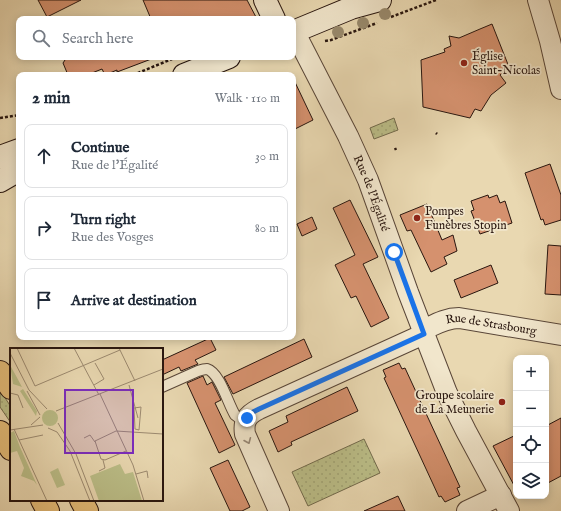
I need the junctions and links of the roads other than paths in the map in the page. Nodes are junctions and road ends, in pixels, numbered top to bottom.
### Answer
1 (265, 0) edge
2 (380, 0) edge
3 (538, 0) edge
4 (273, 16) edge
5 (296, 31) edge
6 (296, 36) edge
7 (222, 60) edge
8 (192, 72) edge
9 (561, 88) edge
10 (16, 151) edge
11 (0, 157) edge
12 (16, 172) edge
13 (0, 181) edge
14 (423, 332) junction
15 (561, 335) edge
16 (0, 372) edge
17 (10, 387) edge
18 (163, 387) edge
19 (246, 420) junction
20 (0, 432) edge
21 (10, 447) edge
22 (43, 501) edge
23 (82, 501) edge
24 (505, 503) edge
25 (48, 511) edge
26 (87, 511) edge
27 (279, 511) edge
28 (467, 511) edge

1 - 4 main road
2 - 5 main road
3 - 9 street
6 - 14 street, Rue de l'Égalité
7 - 8 main road
10 - 11 main road
12 - 13 main road
14 - 15 street, Rue de Strasbourg
14 - 19 street, Rue de Strasbourg
14 - 24 street, Rue de l'Égalité
16 - 17 highway
18 - 19 lane
19 -> 27 street
20 - 21 highway
22 - 25 highway
23 - 26 highway
24 - 28 street

